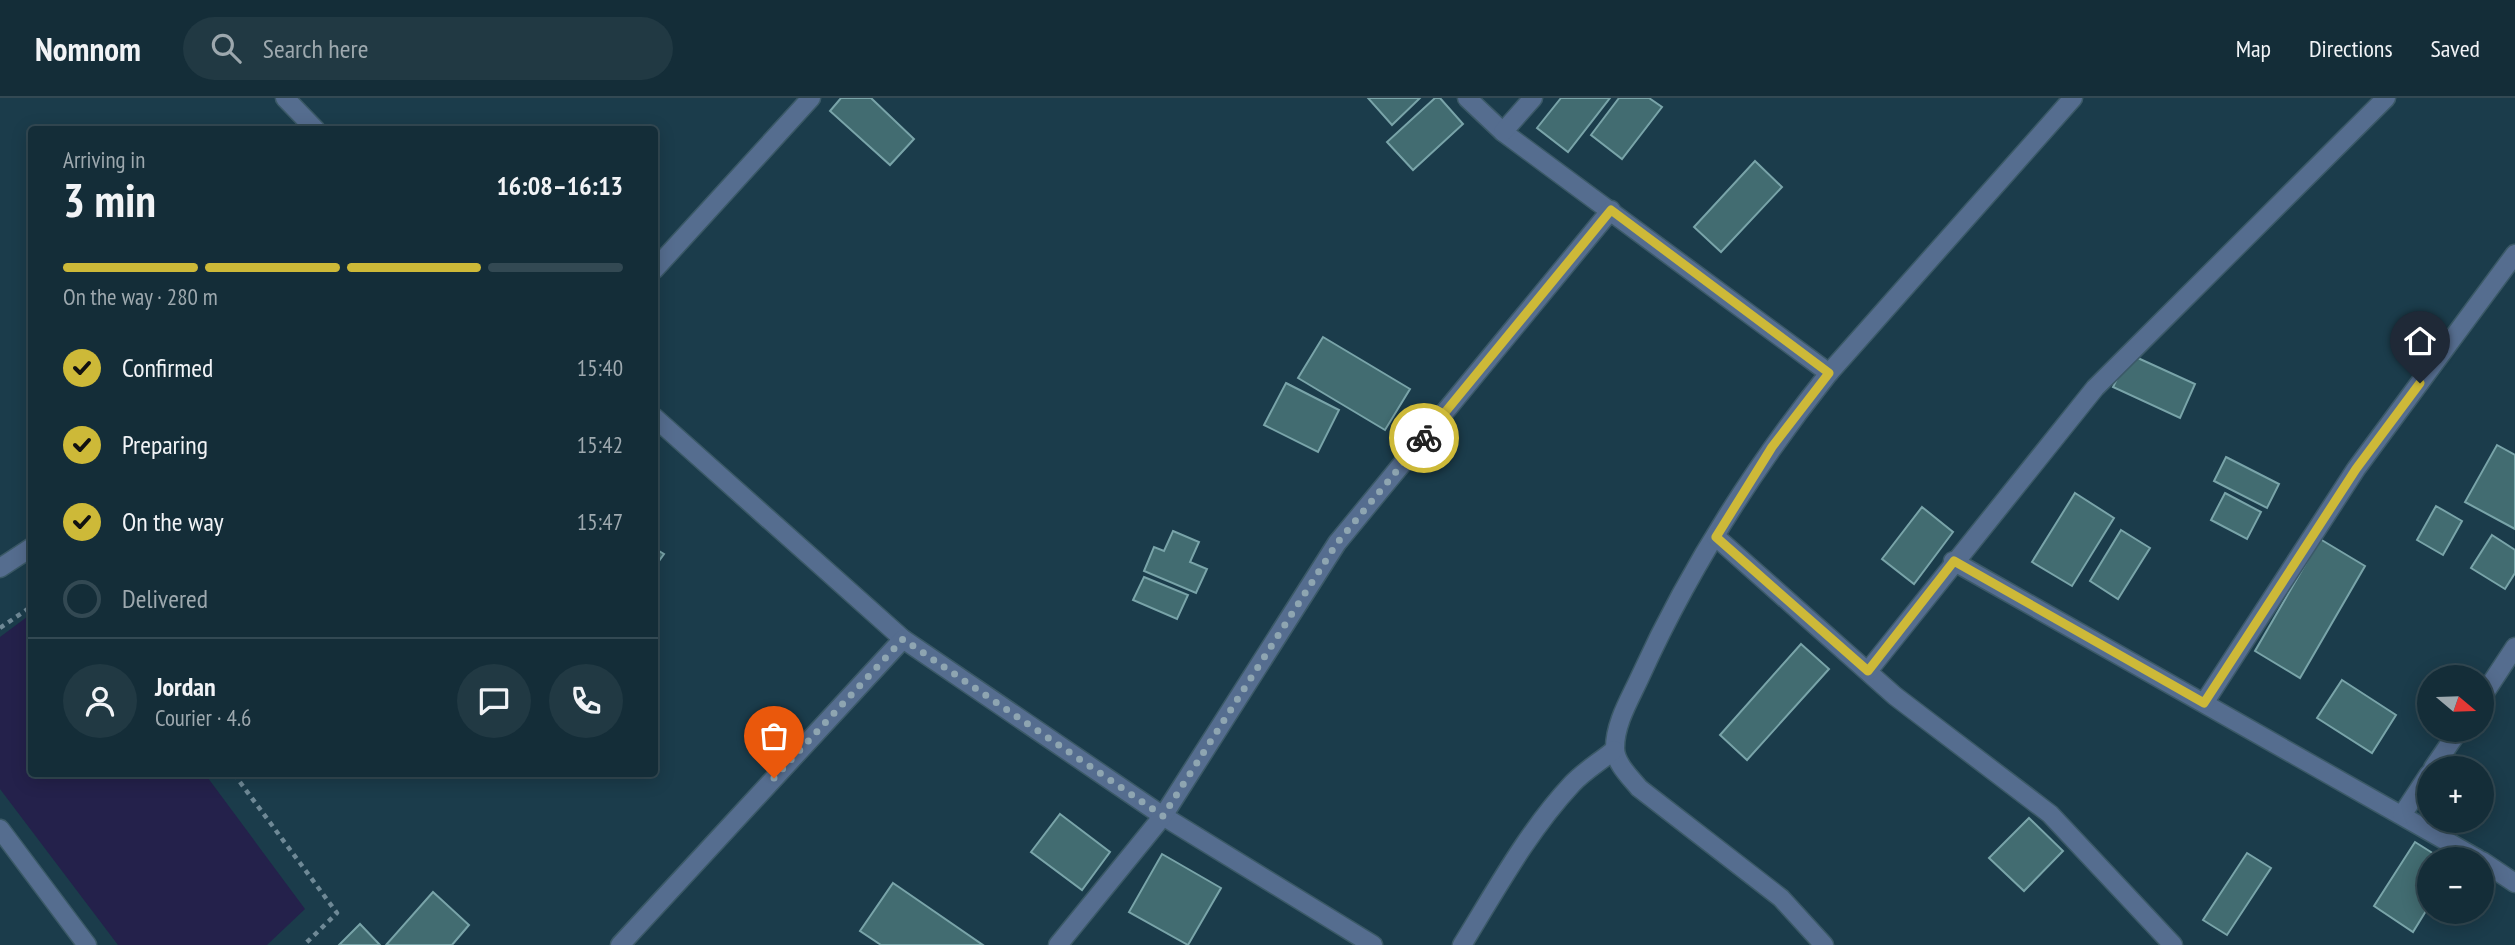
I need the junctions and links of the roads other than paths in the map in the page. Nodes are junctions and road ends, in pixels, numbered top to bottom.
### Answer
1 (285, 98) edge
2 (811, 98) edge
3 (1466, 98) edge
4 (1533, 98) edge
5 (2073, 98) edge
6 (2386, 98) edge
7 (312, 126) edge
8 (1503, 132) junction
9 (1611, 210) junction
10 (2515, 254) edge
11 (658, 266) edge
12 (1829, 373) junction
13 (658, 421) edge
14 (1716, 537) junction
15 (28, 550) edge
16 (1954, 561) junction
17 (0, 568) edge
18 (903, 639) junction
19 (2515, 647) edge
20 (1868, 671) junction
21 (2494, 679) edge
22 (2204, 703) junction
23 (1614, 750) junction
24 (2417, 792) edge
25 (2402, 815) junction
26 (1163, 816) junction
27 (0, 829) edge
28 (2457, 847) edge
29 (2494, 869) edge
30 (2515, 883) edge
31 (87, 945) edge
32 (620, 945) edge
33 (1058, 945) edge
34 (1373, 945) edge
35 (1462, 945) edge
36 (1824, 945) edge
37 (2173, 945) edge

1 - 7 street
2 - 11 street
3 - 8 street
4 - 8 street
5 - 12 street
6 - 16 street
8 - 9 street
9 - 12 street
9 - 26 street
10 - 22 street
12 - 14 street
13 - 18 street
14 - 20 street
14 - 23 street
15 - 17 street
16 - 20 street
16 - 22 street
18 - 26 street
18 - 32 street
19 - 21 street
20 - 37 street
22 - 25 street
23 - 35 street
23 - 36 street
24 - 25 street
25 - 28 street
26 - 33 street
26 - 34 street
27 - 31 street
29 - 30 street

